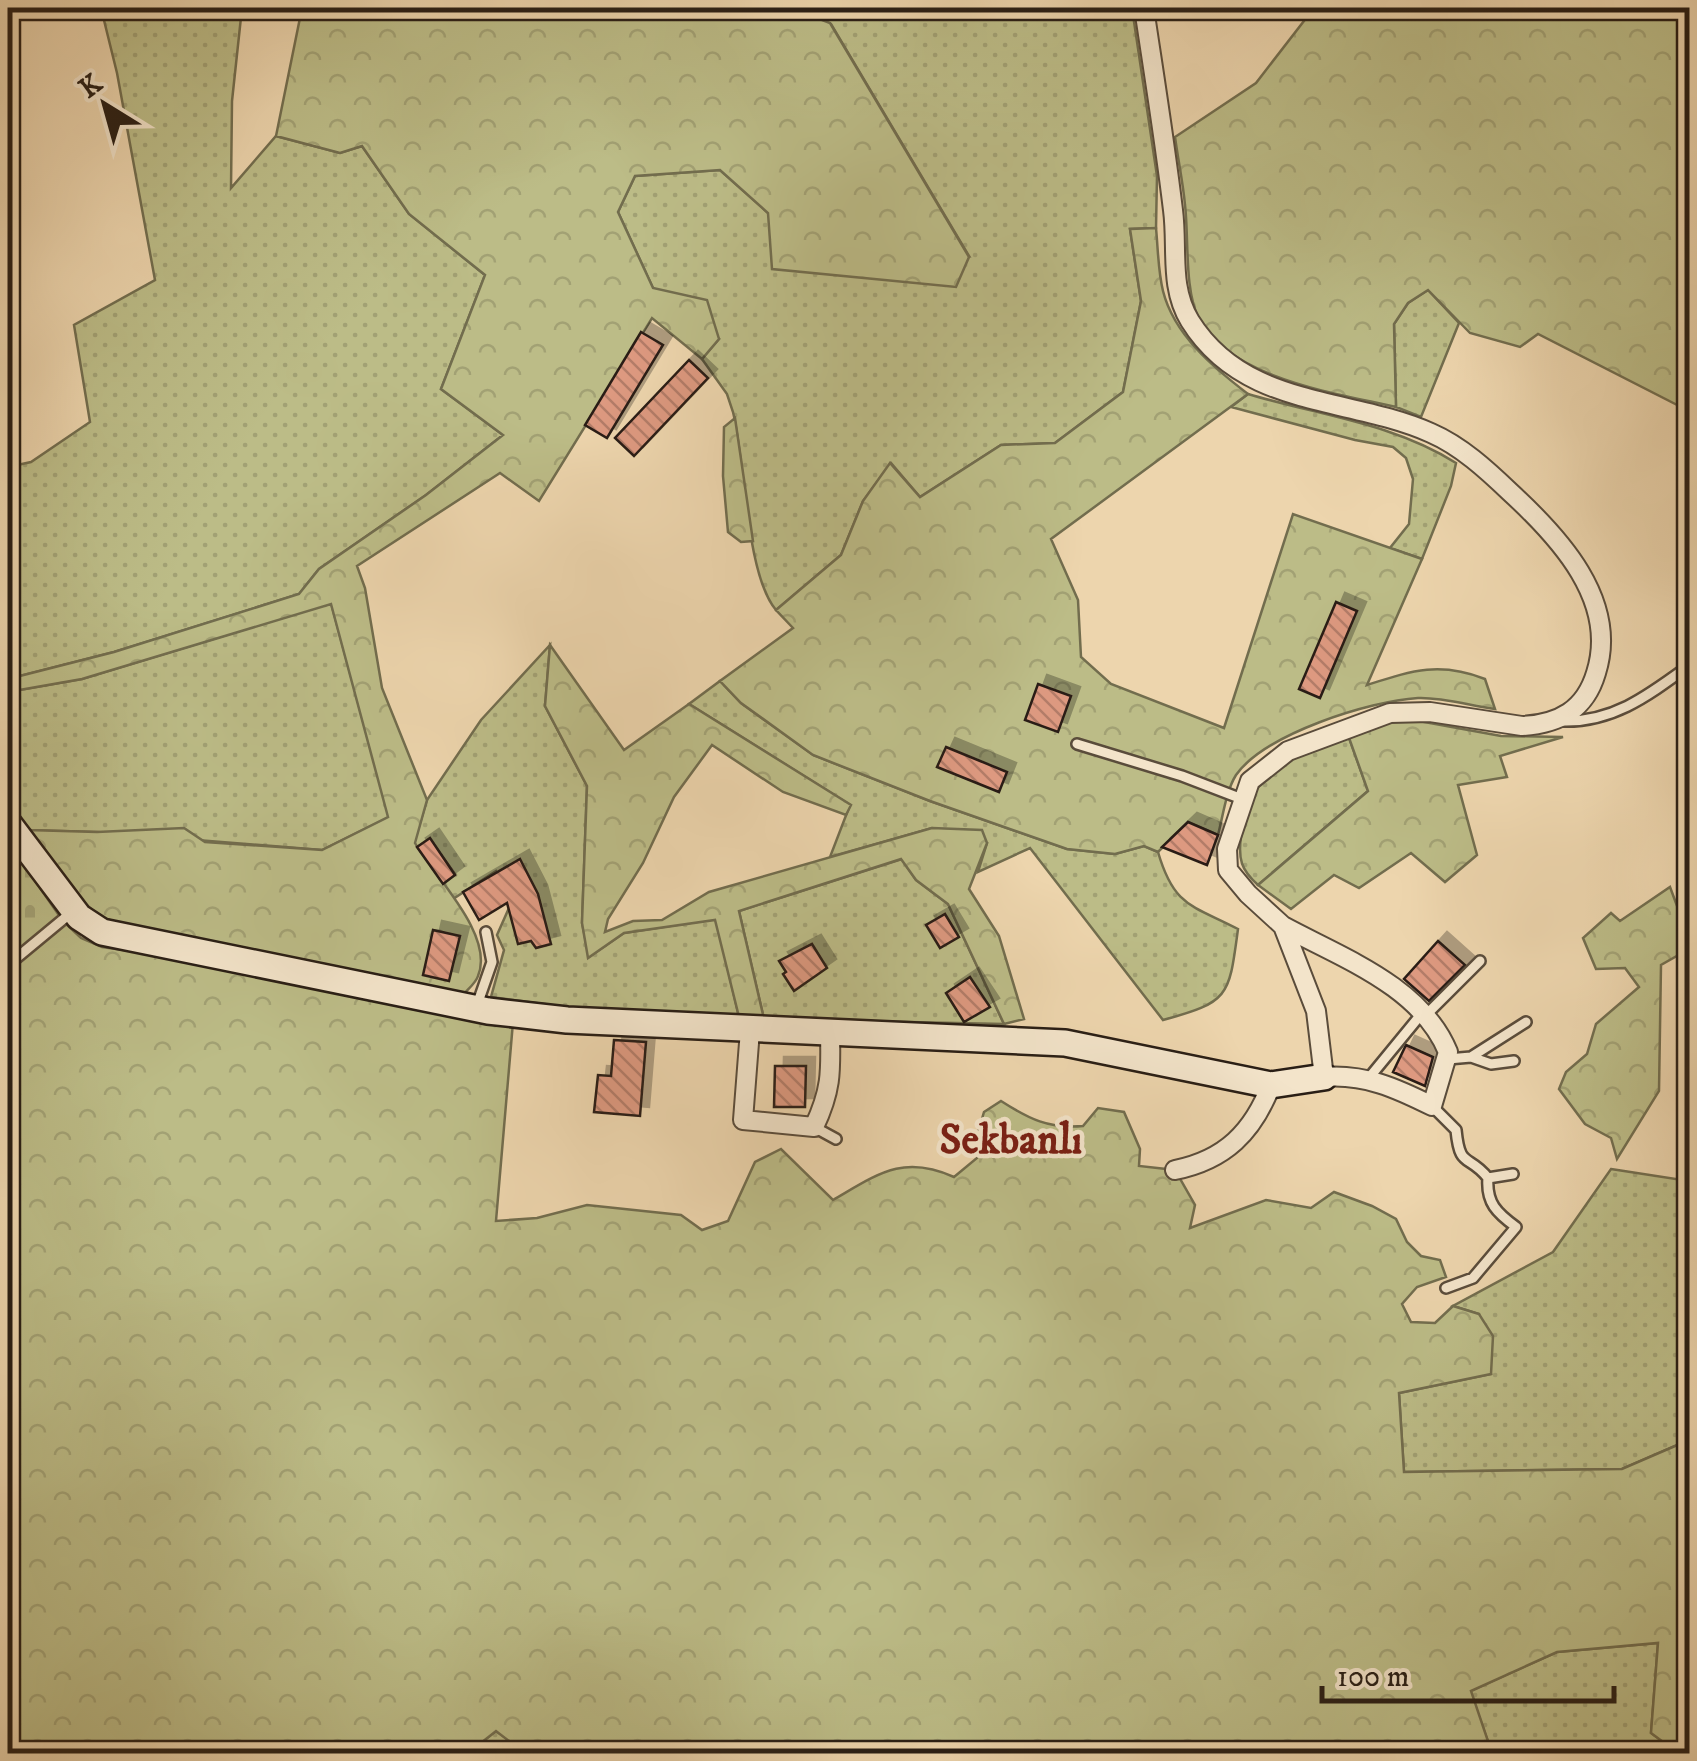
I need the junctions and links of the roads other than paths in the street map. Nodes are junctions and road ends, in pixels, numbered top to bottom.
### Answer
1 (1144, 8) edge
2 (1682, 8) edge
3 (1690, 16) edge
4 (1690, 665) edge
5 (1553, 721) junction
6 (1077, 744) dead end
7 (1242, 799) junction
8 (8, 823) edge
9 (74, 910) junction
10 (1283, 926) junction
11 (486, 932) dead end
12 (1480, 961) dead end
13 (8, 965) edge
14 (476, 1008) junction
15 (1424, 1013) junction
16 (1526, 1022) dead end
17 (750, 1030) junction
18 (830, 1034) junction
19 (1471, 1057) junction
20 (1448, 1060) junction
21 (1514, 1062) dead end
22 (1324, 1077) junction
23 (1368, 1080) junction
24 (1271, 1085) junction
25 (1432, 1106) junction
26 (814, 1128) junction
27 (836, 1139) dead end
28 (1175, 1170) dead end
29 (1513, 1174) dead end
30 (1488, 1178) junction
31 (1446, 1288) dead end

1 - 5 street
2 - 3 street
4 - 5 lane
5 - 7 street
6 - 7 lane
7 - 10 street
8 - 9 street
9 - 13 lane
9 - 14 street
10 - 15 street
10 - 22 street
11 - 14 lane
12 - 15 lane
14 - 17 street
15 - 20 street
15 - 23 lane
16 - 19 lane
17 - 18 street
17 - 26 street
18 - 24 street
18 - 26 street
19 - 20 lane
19 - 21 lane
20 - 25 street
22 - 23 street
22 - 24 street
23 - 25 street
24 - 28 street
25 - 30 lane
26 - 27 lane
29 - 30 lane
30 - 31 lane

